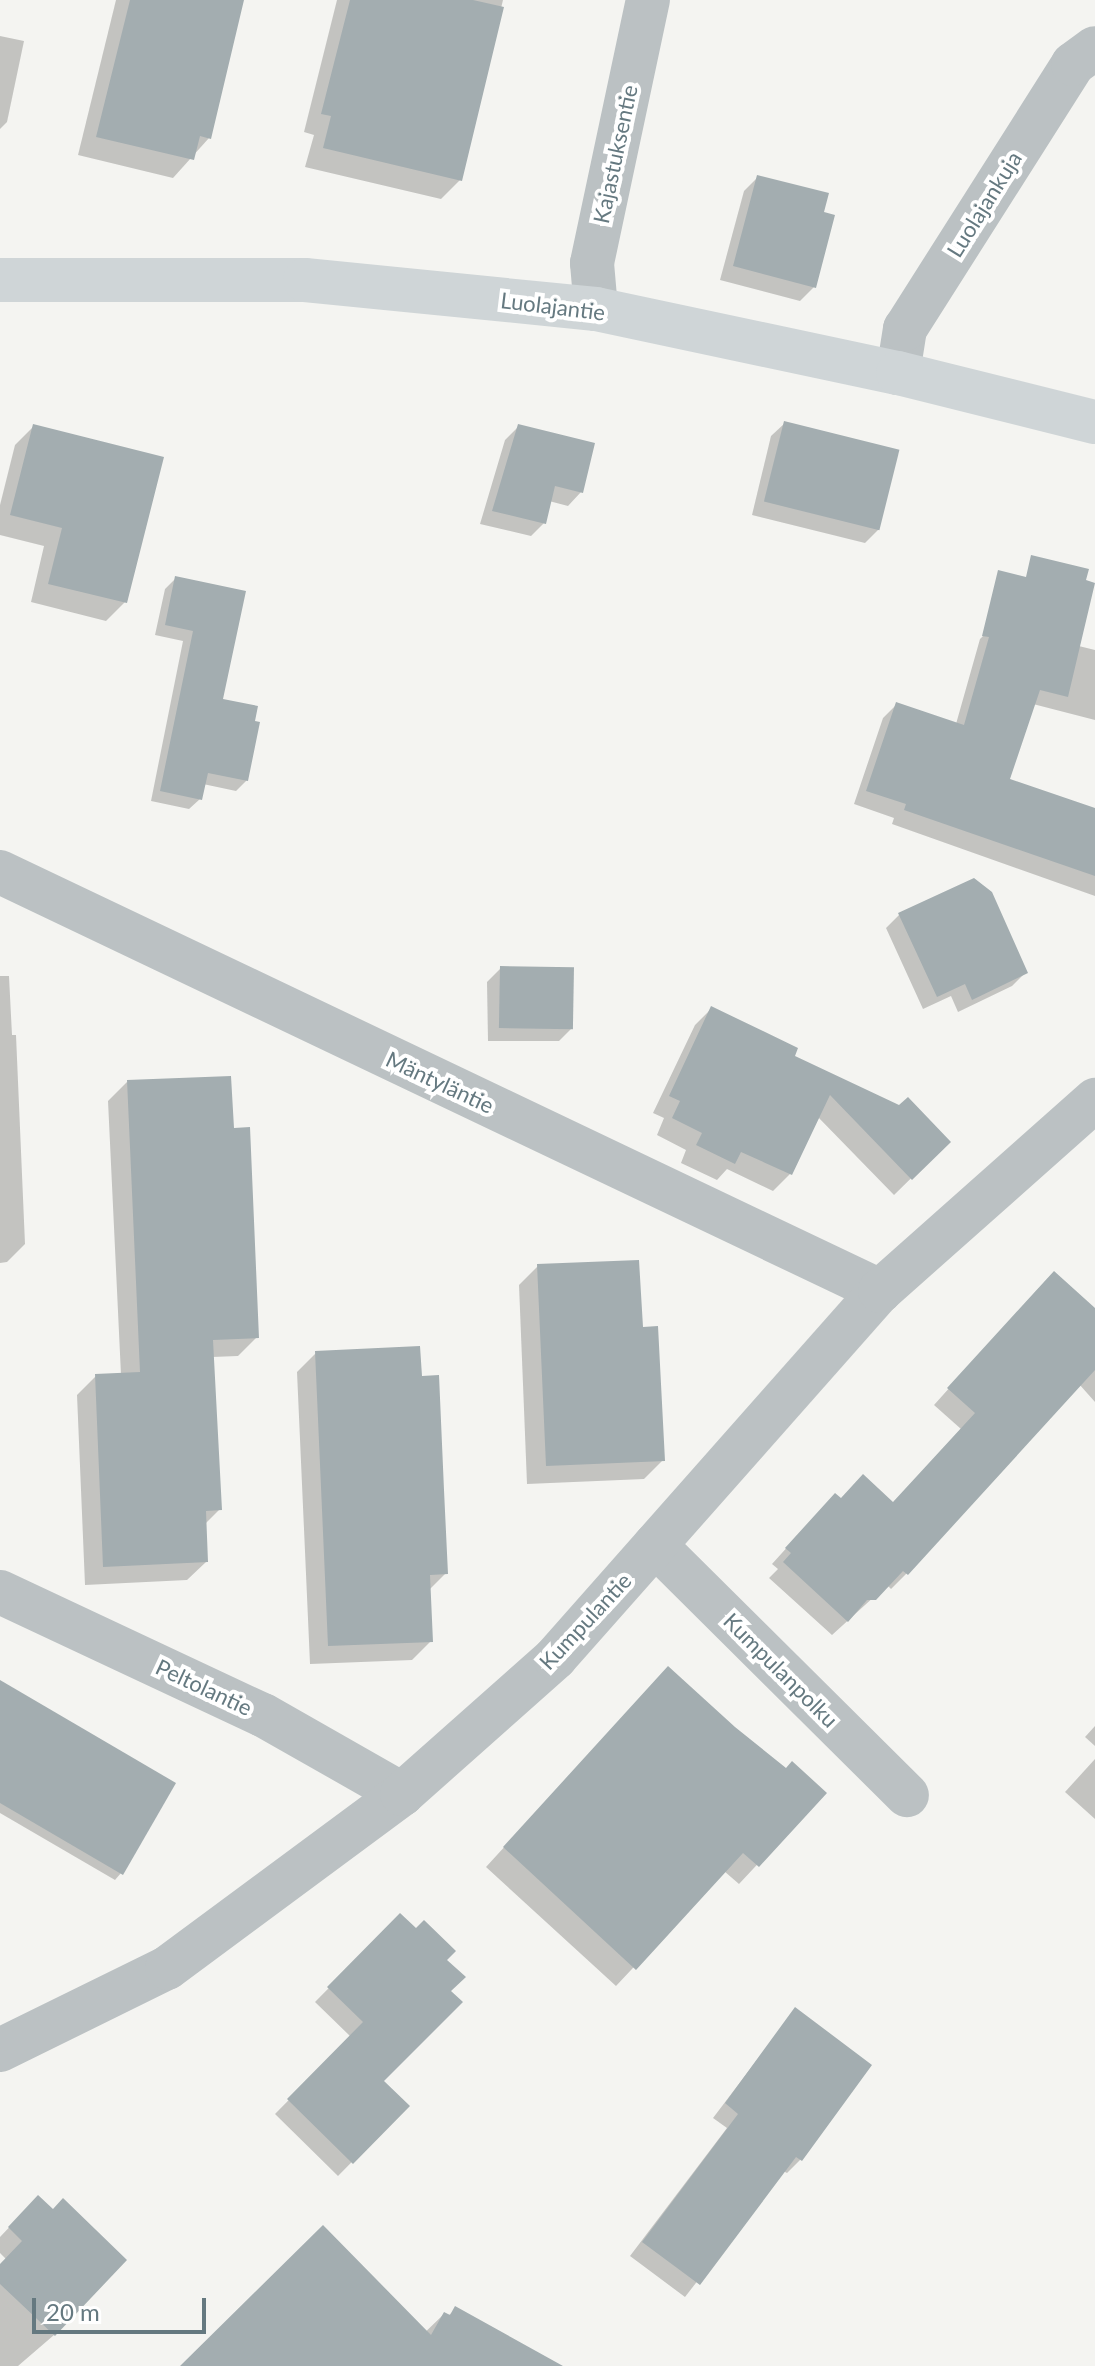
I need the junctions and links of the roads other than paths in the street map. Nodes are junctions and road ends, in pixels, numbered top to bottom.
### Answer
1 (648, 0) edge
2 (1095, 48) edge
3 (0, 280) edge
4 (596, 309) junction
5 (898, 373) junction
6 (1095, 422) edge
7 (0, 872) edge
8 (1095, 1100) edge
9 (880, 1291) junction
10 (655, 1545) junction
11 (0, 1592) edge
12 (402, 1794) junction
13 (907, 1795) dead end
14 (0, 2050) edge

1 - 4 street, Kajastuksentie
2 - 5 street, Luolajankuja
3 - 4 main road, Luolajantie
4 - 5 main road, Luolajantie
5 - 6 main road, Luolajantie
7 - 9 street, Mäntyläntie
8 - 9 street, Kumpulantie
9 - 10 street, Kumpulantie
10 - 12 street, Kumpulantie
10 - 13 street, Kumpulanpolku
11 - 12 street, Peltolantie
12 - 14 street, Kumpulantie

